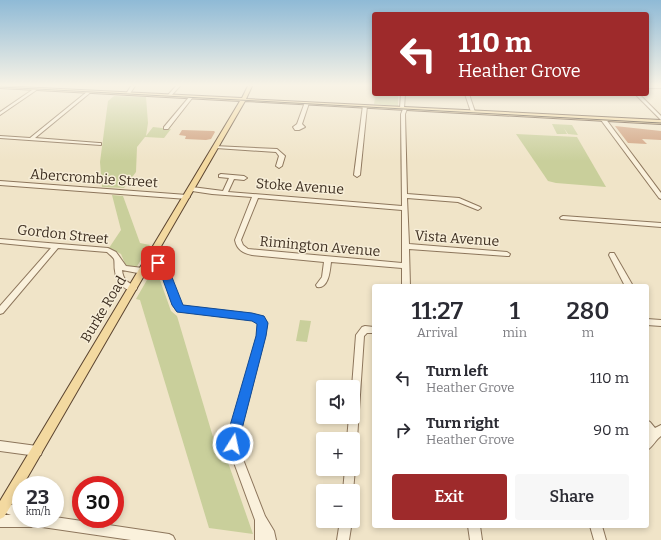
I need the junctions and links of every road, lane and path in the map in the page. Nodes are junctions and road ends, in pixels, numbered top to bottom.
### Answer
1 (65, 111) edge
2 (180, 111) edge
3 (237, 111) edge
4 (304, 111) edge
5 (364, 111) edge
6 (402, 111) edge
7 (445, 111) edge
8 (654, 111) edge
9 (473, 112) joint
10 (603, 119) junction
11 (661, 119) edge
12 (661, 122) edge
13 (299, 125) dead end
14 (166, 128) dead end
15 (0, 137) edge
16 (31, 139) junction
17 (99, 144) dead end
18 (216, 147) junction
19 (279, 166) dead end
20 (357, 175) dead end
21 (221, 176) dead end
22 (232, 178) junction
23 (244, 178) dead end
24 (0, 183) edge
25 (190, 192) junction
26 (225, 193) junction
27 (256, 195) junction
28 (404, 196) junction
29 (661, 197) edge
30 (405, 206) junction
31 (478, 208) dead end
32 (563, 218) dead end
33 (661, 225) edge
34 (0, 241) edge
35 (56, 246) junction
36 (405, 246) junction
37 (507, 254) dead end
38 (612, 255) dead end
39 (328, 259) junction
40 (118, 261) junction
41 (406, 266) junction
42 (146, 267) junction
43 (406, 284) edge
44 (628, 284) edge
45 (320, 285) dead end
46 (133, 288) junction
47 (0, 312) edge
48 (649, 322) edge
49 (661, 323) edge
50 (372, 330) edge
51 (649, 426) edge
52 (353, 432) edge
53 (658, 432) edge
54 (649, 442) edge
55 (0, 446) edge
56 (37, 451) junction
57 (2, 510) edge
58 (12, 512) edge
59 (261, 520) junction
60 (0, 521) edge
61 (12, 521) edge
62 (64, 524) edge
63 (345, 528) edge
64 (346, 528) edge
65 (474, 528) edge
66 (597, 528) edge
67 (169, 540) edge
68 (261, 540) edge
69 (270, 540) edge
70 (343, 540) edge
71 (347, 540) edge
72 (476, 540) edge
73 (600, 540) edge

1 - 16 street
2 - 14 street
3 - 18 main road, Burke Road
4 - 13 street
5 - 20 street
6 - 28 street
7 - 9 main road
8 - 11 street
9 - 10 main road
10 - 12 main road
10 - 29 street
15 - 16 street
16 - 17 street
18 - 19 street
18 - 25 main road, Burke Road
21 - 22 street
22 - 23 street
22 - 26 street
24 - 25 street, Abercrombie Street
25 - 26 street, Stoke Avenue
25 - 42 main road, Burke Road
26 - 27 street, Stoke Avenue
27 - 30 street, Stoke Avenue
27 - 39 street, Rimington Avenue
28 - 30 street
28 - 31 street
30 - 36 street
32 - 33 street
34 - 35 street, Gordon Street
35 - 40 street, Gordon Street
35 - 47 street
36 - 37 street, Vista Avenue
36 - 41 street
38 - 44 street
39 - 41 street, Rimington Avenue
39 - 45 street
40 - 42 street, Gordon Street
40 - 46 street, Gordon Street
41 - 43 street
42 - 46 main road, Burke Road
42 - 59 street, Gordon Street
46 - 56 main road, Burke Road
48 - 49 street
50 - 52 street
51 - 53 street
53 - 54 street
55 - 56 street
56 - 57 main road, Burke Road
57 - 58 street
59 - 68 street
59 - 69 street
60 - 61 street
62 - 67 street
63 - 70 street
64 - 71 street
65 - 72 street
66 - 73 street

